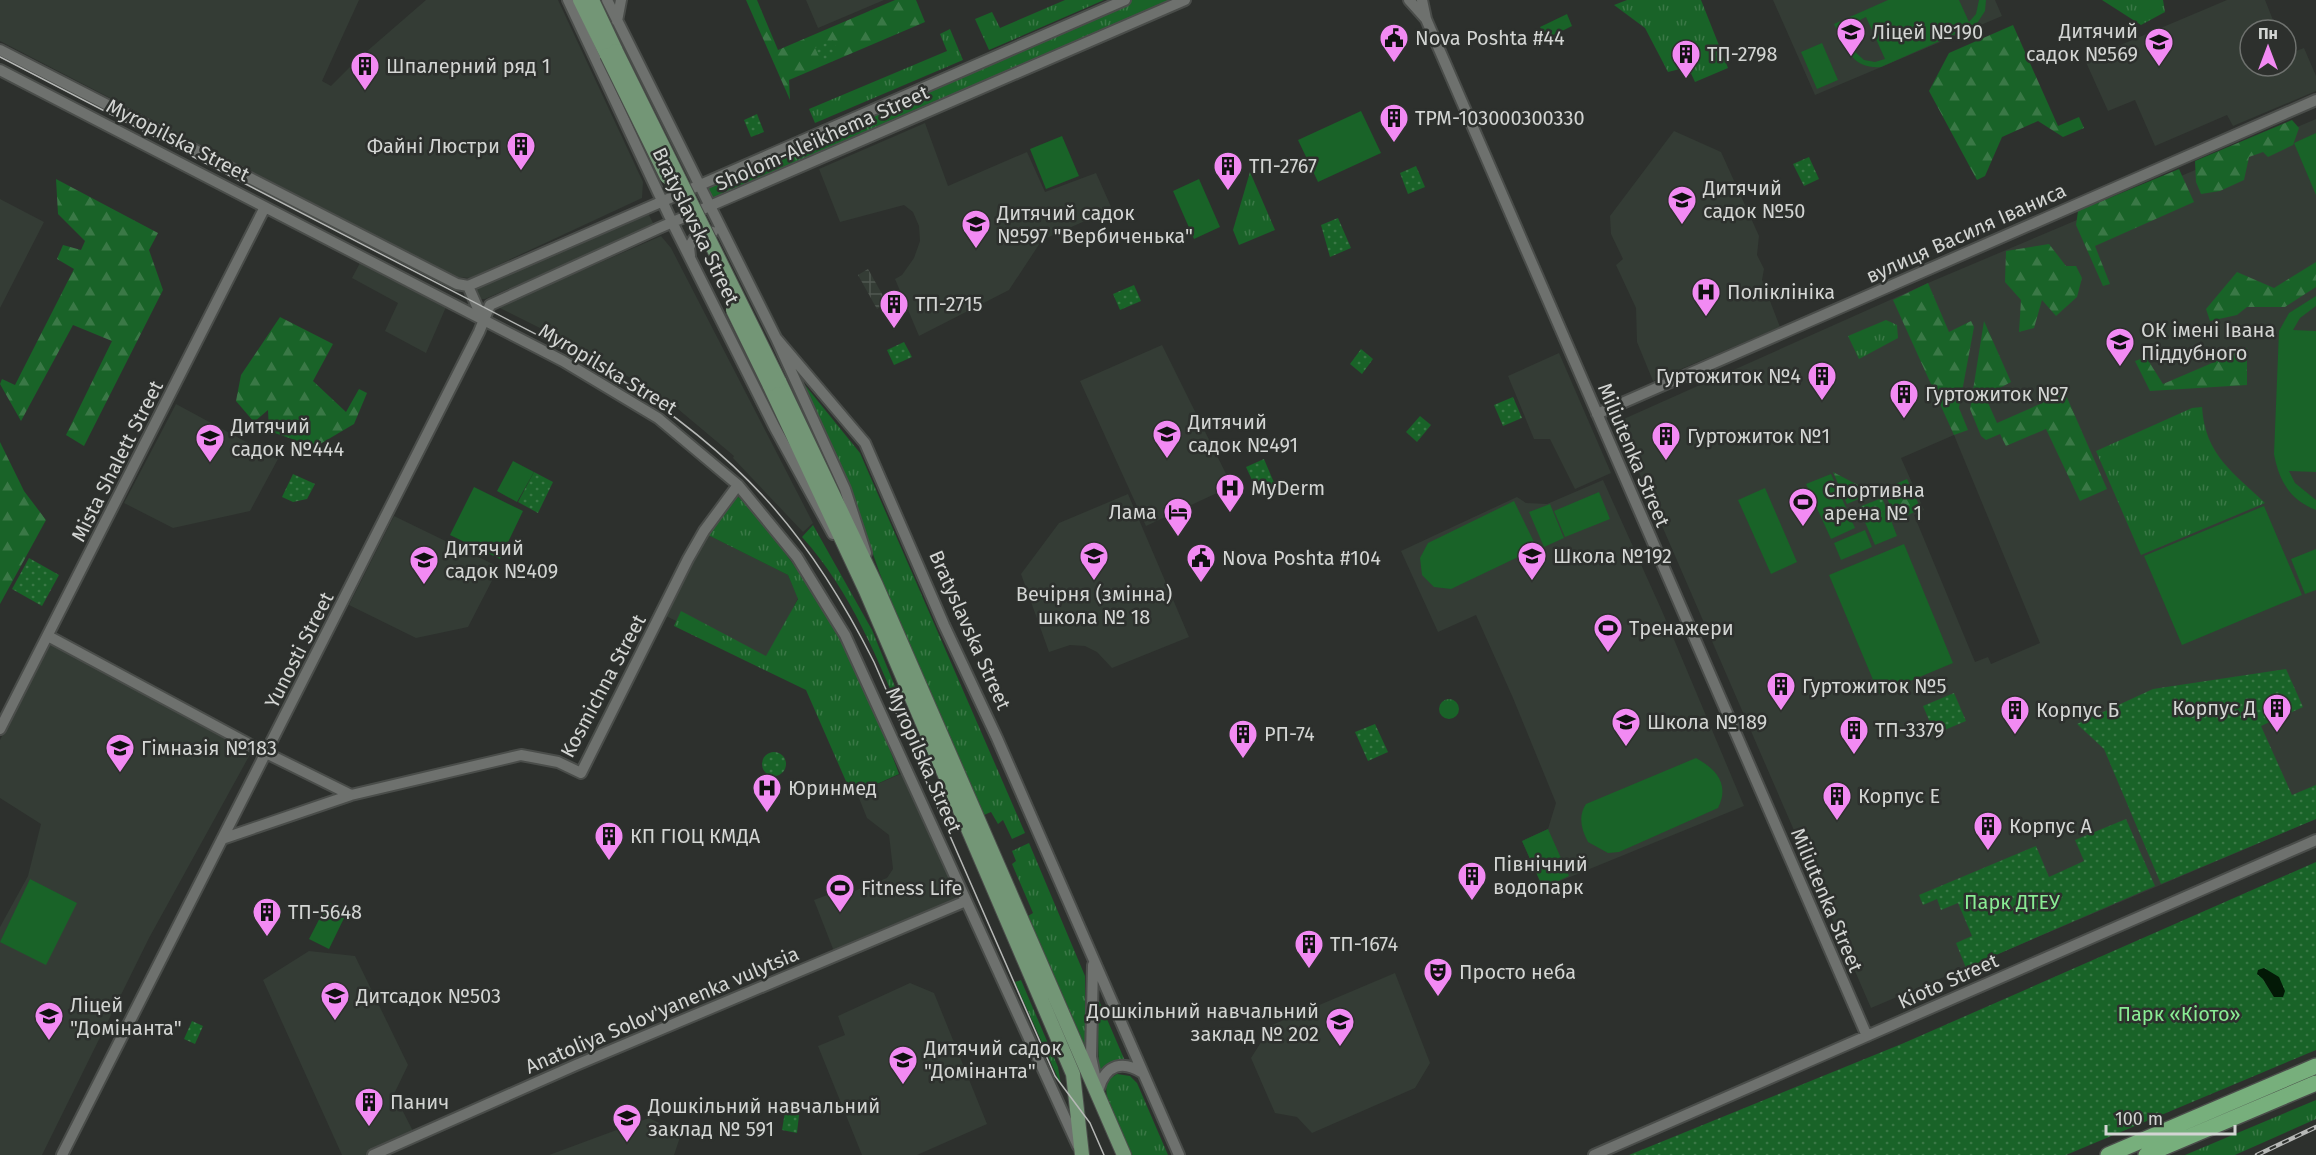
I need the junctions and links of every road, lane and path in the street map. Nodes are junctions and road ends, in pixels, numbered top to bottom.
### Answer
1 (568, 0) edge
2 (580, 0) edge
3 (592, 0) edge
4 (607, 0) edge
5 (621, 0) edge
6 (1125, 0) edge
7 (1185, 0) edge
8 (1409, 0) edge
9 (1422, 0) edge
10 (1426, 19) junction
11 (617, 21) junction
12 (0, 50) edge
13 (612, 53) junction
14 (0, 70) edge
15 (2316, 100) edge
16 (683, 153) junction
17 (649, 173) junction
18 (699, 186) junction
19 (663, 202) junction
20 (265, 207) junction
21 (710, 207) junction
22 (672, 222) junction
23 (724, 236) junction
24 (690, 258) junction
25 (468, 286) junction
26 (483, 320) junction
27 (776, 338) junction
28 (1597, 414) junction
29 (738, 484) junction
30 (870, 586) junction
31 (48, 636) junction
32 (0, 729) edge
33 (267, 753) junction
34 (351, 795) junction
35 (222, 839) junction
36 (2316, 840) edge
37 (966, 901) junction
38 (1093, 960) junction
39 (1867, 1036) junction
40 (2316, 1066) edge
41 (1143, 1073) junction
42 (1075, 1080) junction
43 (2316, 1083) edge
44 (1097, 1085) junction
45 (1081, 1152) edge
46 (62, 1155) edge
47 (373, 1155) edge
48 (1124, 1155) edge
49 (1179, 1155) edge
50 (1594, 1155) edge
51 (2108, 1155) edge
52 (2146, 1155) edge

1 - 17 street, Bratyslavska Street
2 - 13 main road, Bratyslavska Street
3 - 13 main road, Bratyslavska Street
4 - 11 street, Bratyslavska Street
5 - 11 street
6 - 18 street, Sholom-Aleikhema Street
7 - 21 street, Sholom-Aleikhema Street
8 - 10 street, Miliutenka Street
9 - 10 street, Miliutenka Street
10 - 28 street, Miliutenka Street
11 - 16 street, Bratyslavska Street
12 - 25 street, Myropilska Street
13 - 30 main road, Bratyslavska Street, bridge
14 - 20 street, Myropilska Street
15 - 28 street, вулиця Василя Іваниса
16 - 17 street
16 - 18 street, Bratyslavska Street
17 - 19 street, Bratyslavska Street
18 - 19 street, Sholom-Aleikhema Street
18 - 21 street, Bratyslavska Street
19 - 22 street, Bratyslavska Street
19 - 25 street, Sholom-Aleikhema Street
20 - 26 street, Myropilska Street
20 - 31 street, Mista Shalett Street
21 - 22 street, Sholom-Aleikhema Street
21 - 23 street, Bratyslavska Street
22 - 24 street, Bratyslavska Street
22 - 26 street, Sholom-Aleikhema Street
23 - 24 street
23 - 27 street, Bratyslavska Street
24 - 30 street, Bratyslavska Street
25 - 26 street
26 - 29 street, Myropilska Street
26 - 33 street, Yunosti Street
27 - 30 street, Bratyslavska Street
27 - 38 street, Bratyslavska Street
28 - 39 street, Miliutenka Street
29 - 34 street, Kosmichna Street
29 - 37 street, Myropilska Street
30 - 42 main road, Bratyslavska Street
30 - 44 main road, Bratyslavska Street
31 - 32 street, Mista Shalett Street
31 - 33 street
33 - 34 street
33 - 35 street, Yunosti Street
34 - 35 street, Kosmichna Street
35 - 46 street, Yunosti Street
36 - 39 street, Kioto Street
37 - 45 street, Myropilska Street
37 - 47 street, Anatoliya Solov'yanenka vulytsia
38 - 41 street, Bratyslavska Street
38 - 44 street, Bratyslavska Street
39 - 50 street, Kioto Street
40 - 51 highway
41 - 44 street
41 - 49 street, Bratyslavska Street
42 - 44 main road
42 - 45 main road, Bratyslavska Street
43 - 52 highway
44 - 48 main road, Bratyslavska Street

